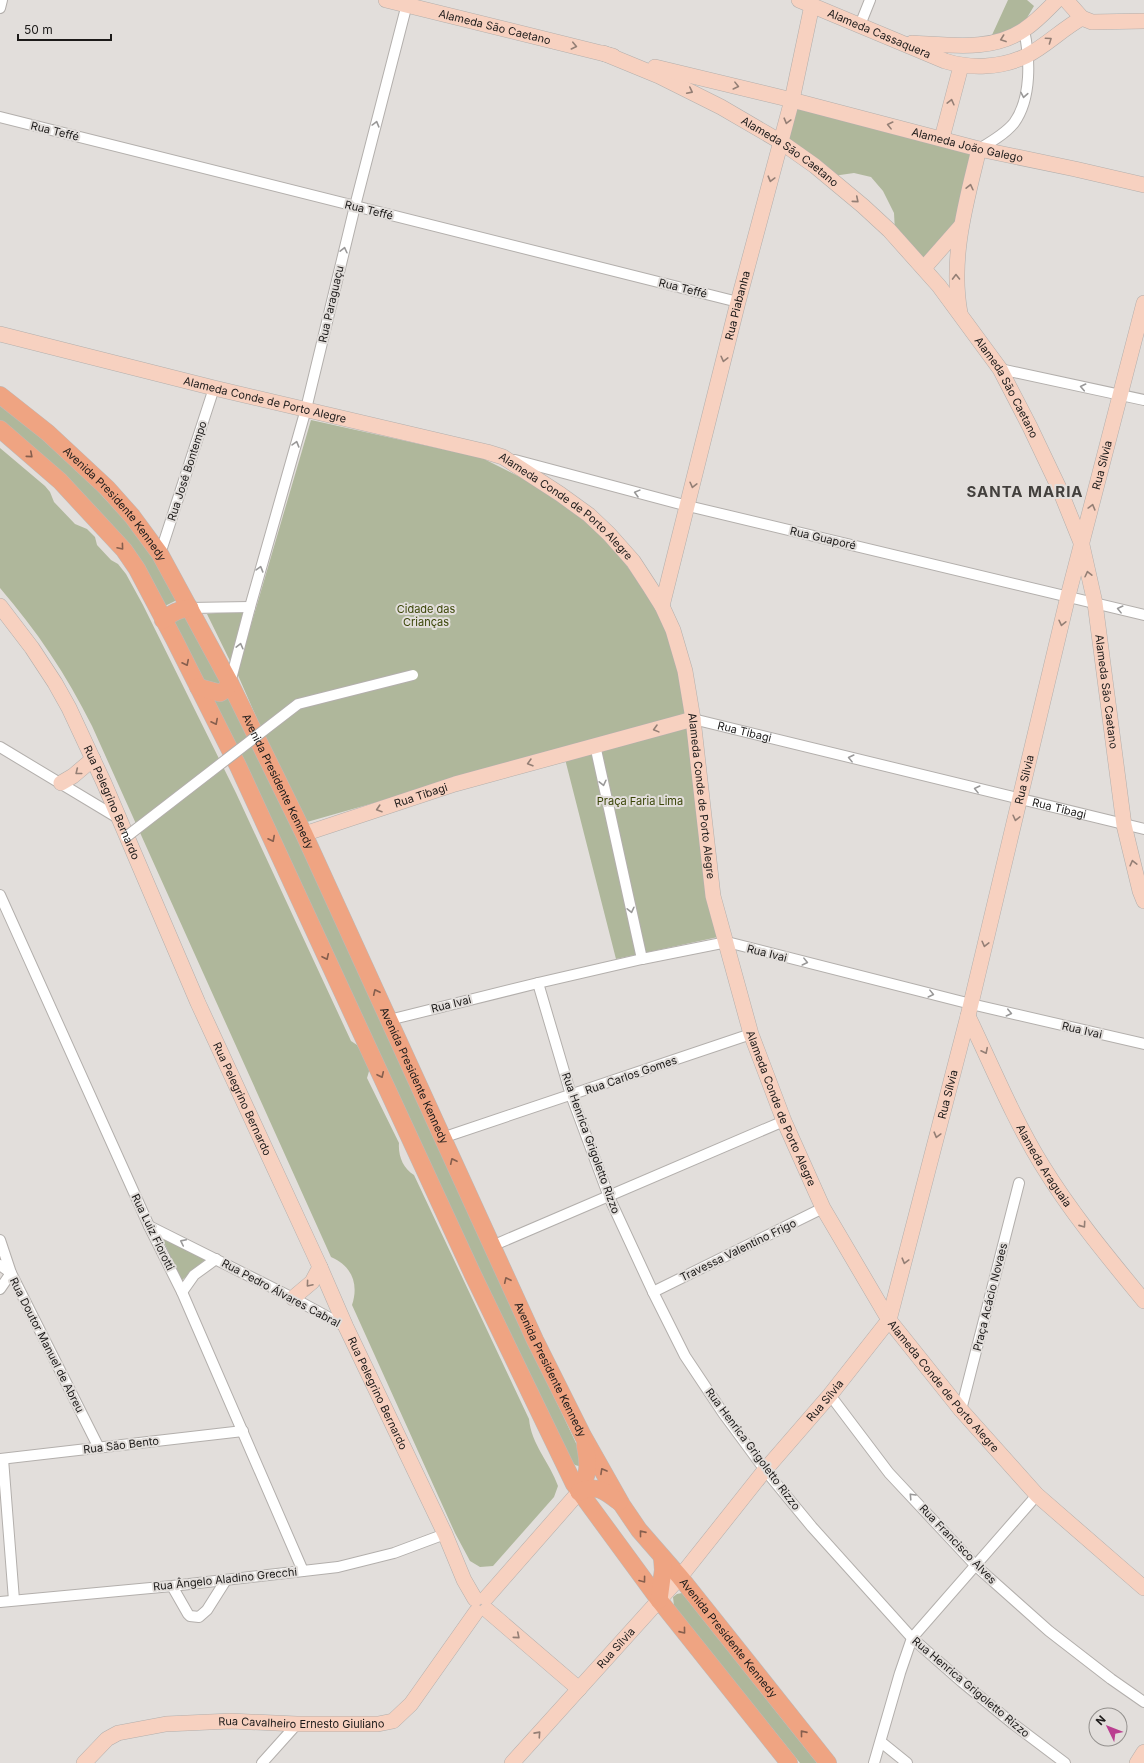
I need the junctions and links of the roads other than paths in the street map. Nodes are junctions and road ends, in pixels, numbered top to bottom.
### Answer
1 (2, 0) edge
2 (386, 0) edge
3 (870, 0) edge
4 (1057, 0) edge
5 (1066, 0) edge
6 (408, 3) edge
7 (805, 3) edge
8 (0, 8) edge
9 (1082, 18) junction
10 (1144, 20) edge
11 (860, 25) junction
12 (1024, 30) junction
13 (901, 43) junction
14 (603, 53) junction
15 (1026, 56) junction
16 (960, 66) junction
17 (792, 100) junction
18 (0, 117) edge
19 (942, 138) junction
20 (781, 142) junction
21 (979, 149) junction
22 (1144, 185) edge
23 (355, 206) junction
24 (962, 225) junction
25 (924, 268) junction
26 (738, 302) junction
27 (1144, 303) edge
28 (961, 316) junction
29 (0, 334) edge
30 (1000, 368) junction
31 (214, 388) junction
32 (0, 395) edge
33 (1121, 395) junction
34 (1144, 400) edge
35 (306, 409) junction
36 (0, 430) edge
37 (503, 457) junction
38 (688, 506) junction
39 (1082, 545) junction
40 (160, 554) junction
41 (1068, 596) junction
42 (1095, 603) junction
43 (0, 606) edge
44 (662, 606) junction
45 (250, 607) junction
46 (190, 608) junction
47 (1144, 615) edge
48 (164, 620) junction
49 (413, 675) dead end
50 (230, 683) junction
51 (198, 687) junction
52 (693, 719) junction
53 (595, 745) junction
54 (1, 748) edge
55 (93, 759) junction
56 (61, 783) junction
57 (1020, 799) junction
58 (118, 818) junction
59 (1124, 825) junction
60 (1144, 829) edge
61 (304, 834) junction
62 (126, 837) junction
63 (0, 895) edge
64 (1144, 901) edge
65 (727, 942) junction
66 (642, 959) junction
67 (538, 983) junction
68 (969, 1010) junction
69 (389, 1020) junction
70 (751, 1034) junction
71 (1144, 1044) edge
72 (571, 1095) junction
73 (784, 1121) junction
74 (442, 1138) junction
75 (1019, 1183) dead end
76 (609, 1197) junction
77 (823, 1208) junction
78 (149, 1226) junction
79 (0, 1240) edge
80 (492, 1246) junction
81 (216, 1259) junction
82 (0, 1265) edge
83 (320, 1267) junction
84 (11, 1273) junction
85 (0, 1289) edge
86 (182, 1292) junction
87 (653, 1292) junction
88 (293, 1298) junction
89 (1144, 1301) edge
90 (890, 1320) junction
91 (346, 1327) junction
92 (830, 1395) junction
93 (961, 1410) junction
94 (243, 1431) junction
95 (583, 1436) junction
96 (99, 1448) junction
97 (1, 1459) edge
98 (766, 1470) junction
99 (579, 1492) junction
100 (1037, 1495) junction
101 (622, 1505) junction
102 (445, 1534) junction
103 (662, 1557) junction
104 (976, 1566) junction
105 (303, 1571) junction
106 (680, 1577) junction
107 (226, 1580) junction
108 (172, 1586) junction
109 (1144, 1588) edge
110 (14, 1600) junction
111 (659, 1600) junction
112 (0, 1602) edge
113 (481, 1605) junction
114 (912, 1638) junction
115 (579, 1689) junction
116 (1144, 1702) edge
117 (297, 1724) junction
118 (881, 1742) junction
119 (1144, 1752) edge
120 (84, 1763) edge
121 (262, 1763) edge
122 (512, 1763) edge
123 (789, 1763) edge
124 (828, 1763) edge
125 (874, 1763) edge
126 (907, 1763) edge
127 (1065, 1763) edge
128 (1137, 1763) edge

1 - 8 street
2 - 6 street, Alameda São Caetano
3 - 11 street
4 - 12 street
5 - 9 street
6 -> 14 street, Alameda São Caetano
23 -> 6 street, Rua Paraguaçu
7 - 11 street, Alameda Cassaquera
7 - 17 street, Rua Piabanha
9 - 10 street
15 -> 9 street
11 - 13 street, Alameda Cassaquera
12 -> 13 street
12 - 15 street
13 - 16 street, Alameda Cassaquera
14 -> 17 street, Alameda São Caetano
14 -> 20 street, Alameda São Caetano
15 - 16 street
15 -> 21 street
19 -> 16 street
19 -> 17 street, Alameda João Galego
17 -> 20 street, Rua Piabanha
18 - 23 street, Rua Teffé
19 - 21 street, Alameda João Galego
20 -> 25 street, Alameda São Caetano
20 -> 26 street, Rua Piabanha
21 - 22 street, Alameda João Galego
24 -> 21 street
23 - 26 street, Rua Teffé
35 -> 23 street, Rua Paraguaçu
24 - 25 street
28 -> 24 street
25 - 28 street, Alameda São Caetano
26 -> 38 street, Rua Piabanha
27 - 33 street, Rua Sílvia
28 - 30 street, Alameda São Caetano
29 - 31 street, Alameda Conde de Porto Alegre
33 -> 30 street
30 - 39 street, Alameda São Caetano
31 - 35 street, Alameda Conde de Porto Alegre
31 - 40 street, Rua José Bontempo
32 - 40 main road, Avenida Presidente Kennedy
33 - 34 street
39 -> 33 street, Rua Sílvia
35 - 37 street, Alameda Conde de Porto Alegre
45 -> 35 street, Rua Paraguaçu
36 -> 48 main road, Avenida Presidente Kennedy
38 -> 37 street, Rua Guaporé
37 - 44 street, Alameda Conde de Porto Alegre
38 - 41 street, Rua Guaporé
38 - 44 street, Rua Piabanha
39 - 41 street, Rua Sílvia
42 -> 39 street, Alameda São Caetano
40 - 46 main road, Avenida Presidente Kennedy
41 - 42 street, Rua Guaporé
41 -> 57 street, Rua Sílvia
47 -> 42 street, Rua Guaporé
42 - 59 street, Alameda São Caetano
43 - 55 street, Rua Pelegrino Bernardo
44 - 52 street, Alameda Conde de Porto Alegre
45 - 46 street
50 -> 45 street, Rua Paraguaçu
46 - 48 main road
46 - 50 main road, Avenida Presidente Kennedy
48 -> 51 main road, Avenida Presidente Kennedy
49 - 62 street, bridge
50 - 51 main road
50 - 61 main road, Avenida Presidente Kennedy
51 -> 99 main road, Avenida Presidente Kennedy
52 -> 53 street, Rua Tibagi
57 -> 52 street, Rua Tibagi
52 - 65 street, Alameda Conde de Porto Alegre
53 -> 61 street, Rua Tibagi
53 -> 66 street
54 - 56 street
55 -> 56 street
55 - 58 street, Rua Pelegrino Bernardo
56 - 58 street
57 - 59 street, Rua Tibagi
57 -> 68 street, Rua Sílvia
58 - 62 street, Rua Pelegrino Bernardo
59 - 60 street, Rua Tibagi
64 -> 59 street, Alameda São Caetano
69 -> 61 main road, Avenida Presidente Kennedy
62 - 83 street, Rua Pelegrino Bernardo
63 - 78 street, Rua Luiz Fiorotti
65 - 66 street, Rua Ivai
65 -> 68 street, Rua Ivai
65 - 70 street, Alameda Conde de Porto Alegre
66 - 67 street, Rua Ivai
67 - 69 street, Rua Ivai
67 - 72 street, Rua Henrica Grigoletto Rizzo
68 -> 71 street, Rua Ivai
68 -> 89 street, Alameda Araguaia
68 -> 90 street, Rua Sílvia
69 - 74 main road, Avenida Presidente Kennedy
70 - 72 street, Rua Carlos Gomes
70 - 73 street, Alameda Conde de Porto Alegre
72 - 74 street, Rua Carlos Gomes
72 - 76 street, Rua Henrica Grigoletto Rizzo
73 - 76 street
73 - 77 street, Alameda Conde de Porto Alegre
80 -> 74 main road, Avenida Presidente Kennedy
75 - 93 street, Praça Acácio Novaes
76 - 80 street
76 - 87 street, Rua Henrica Grigoletto Rizzo
77 - 87 street, Travessa Valentino Frigo
77 - 90 street, Alameda Conde de Porto Alegre
81 -> 78 street, Rua Pedro Álvares Cabral
78 - 86 street, Rua Luiz Fiorotti
79 - 84 street, Rua Doutor Manuel de Abreu
95 -> 80 main road, Avenida Presidente Kennedy
81 - 86 street, Rua Pedro Álvares Cabral
81 - 88 street, Rua Pedro Álvares Cabral
82 - 84 street
83 -> 88 street
83 - 91 street, Rua Pelegrino Bernardo
84 - 85 street
84 - 96 street, Rua Doutor Manuel de Abreu
86 - 94 street, Rua Luiz Fiorotti
87 - 98 street, Rua Henrica Grigoletto Rizzo
88 - 91 street, Rua Pedro Álvares Cabral
90 - 92 street, Rua Sílvia
90 - 93 street, Alameda Conde de Porto Alegre
91 - 102 street, Rua Pelegrino Bernardo
92 - 98 street, Rua Sílvia
104 -> 92 street, Rua Francisco Alves
93 - 100 street, Alameda Conde de Porto Alegre
94 - 96 street, Rua São Bento
94 - 105 street, Rua Luiz Fiorotti
95 - 99 main road
101 -> 95 main road, Avenida Presidente Kennedy
96 - 97 street, Rua São Bento
97 - 110 street
98 - 106 street, Rua Sílvia
98 - 114 street, Rua Henrica Grigoletto Rizzo
99 - 101 main road
99 -> 111 main road, Avenida Presidente Kennedy
99 - 113 street, Rua Cavalheiro Ernesto Giuliano
100 - 104 street
100 - 109 street, Alameda Conde de Porto Alegre
103 -> 101 main road, Avenida Presidente Kennedy
102 - 105 street, Rua Ângelo Aladino Grecchi
102 - 113 street, Rua Pelegrino Bernardo
103 - 106 main road, Avenida Presidente Kennedy
103 - 111 main road
104 - 114 street
104 - 116 street, Rua Francisco Alves
105 - 107 street, Rua Ângelo Aladino Grecchi
106 - 111 street, Rua Sílvia
124 -> 106 main road, Avenida Presidente Kennedy
107 - 108 street, Rua Ângelo Aladino Grecchi
107 - 108 street
108 - 110 street, Rua Ângelo Aladino Grecchi
110 - 112 street, Rua Ângelo Aladino Grecchi
111 - 115 street, Rua Sílvia
111 -> 123 main road, Avenida Presidente Kennedy
113 -> 115 street, Rua Pelegrino Bernardo
113 - 117 street, Rua Cavalheiro Ernesto Giuliano
114 - 118 street
114 - 127 street, Rua Henrica Grigoletto Rizzo
122 -> 115 street, Rua Sílvia
117 - 120 street, Rua Cavalheiro Ernesto Giuliano
117 - 121 street
118 - 125 street
118 - 126 street
119 - 128 street

